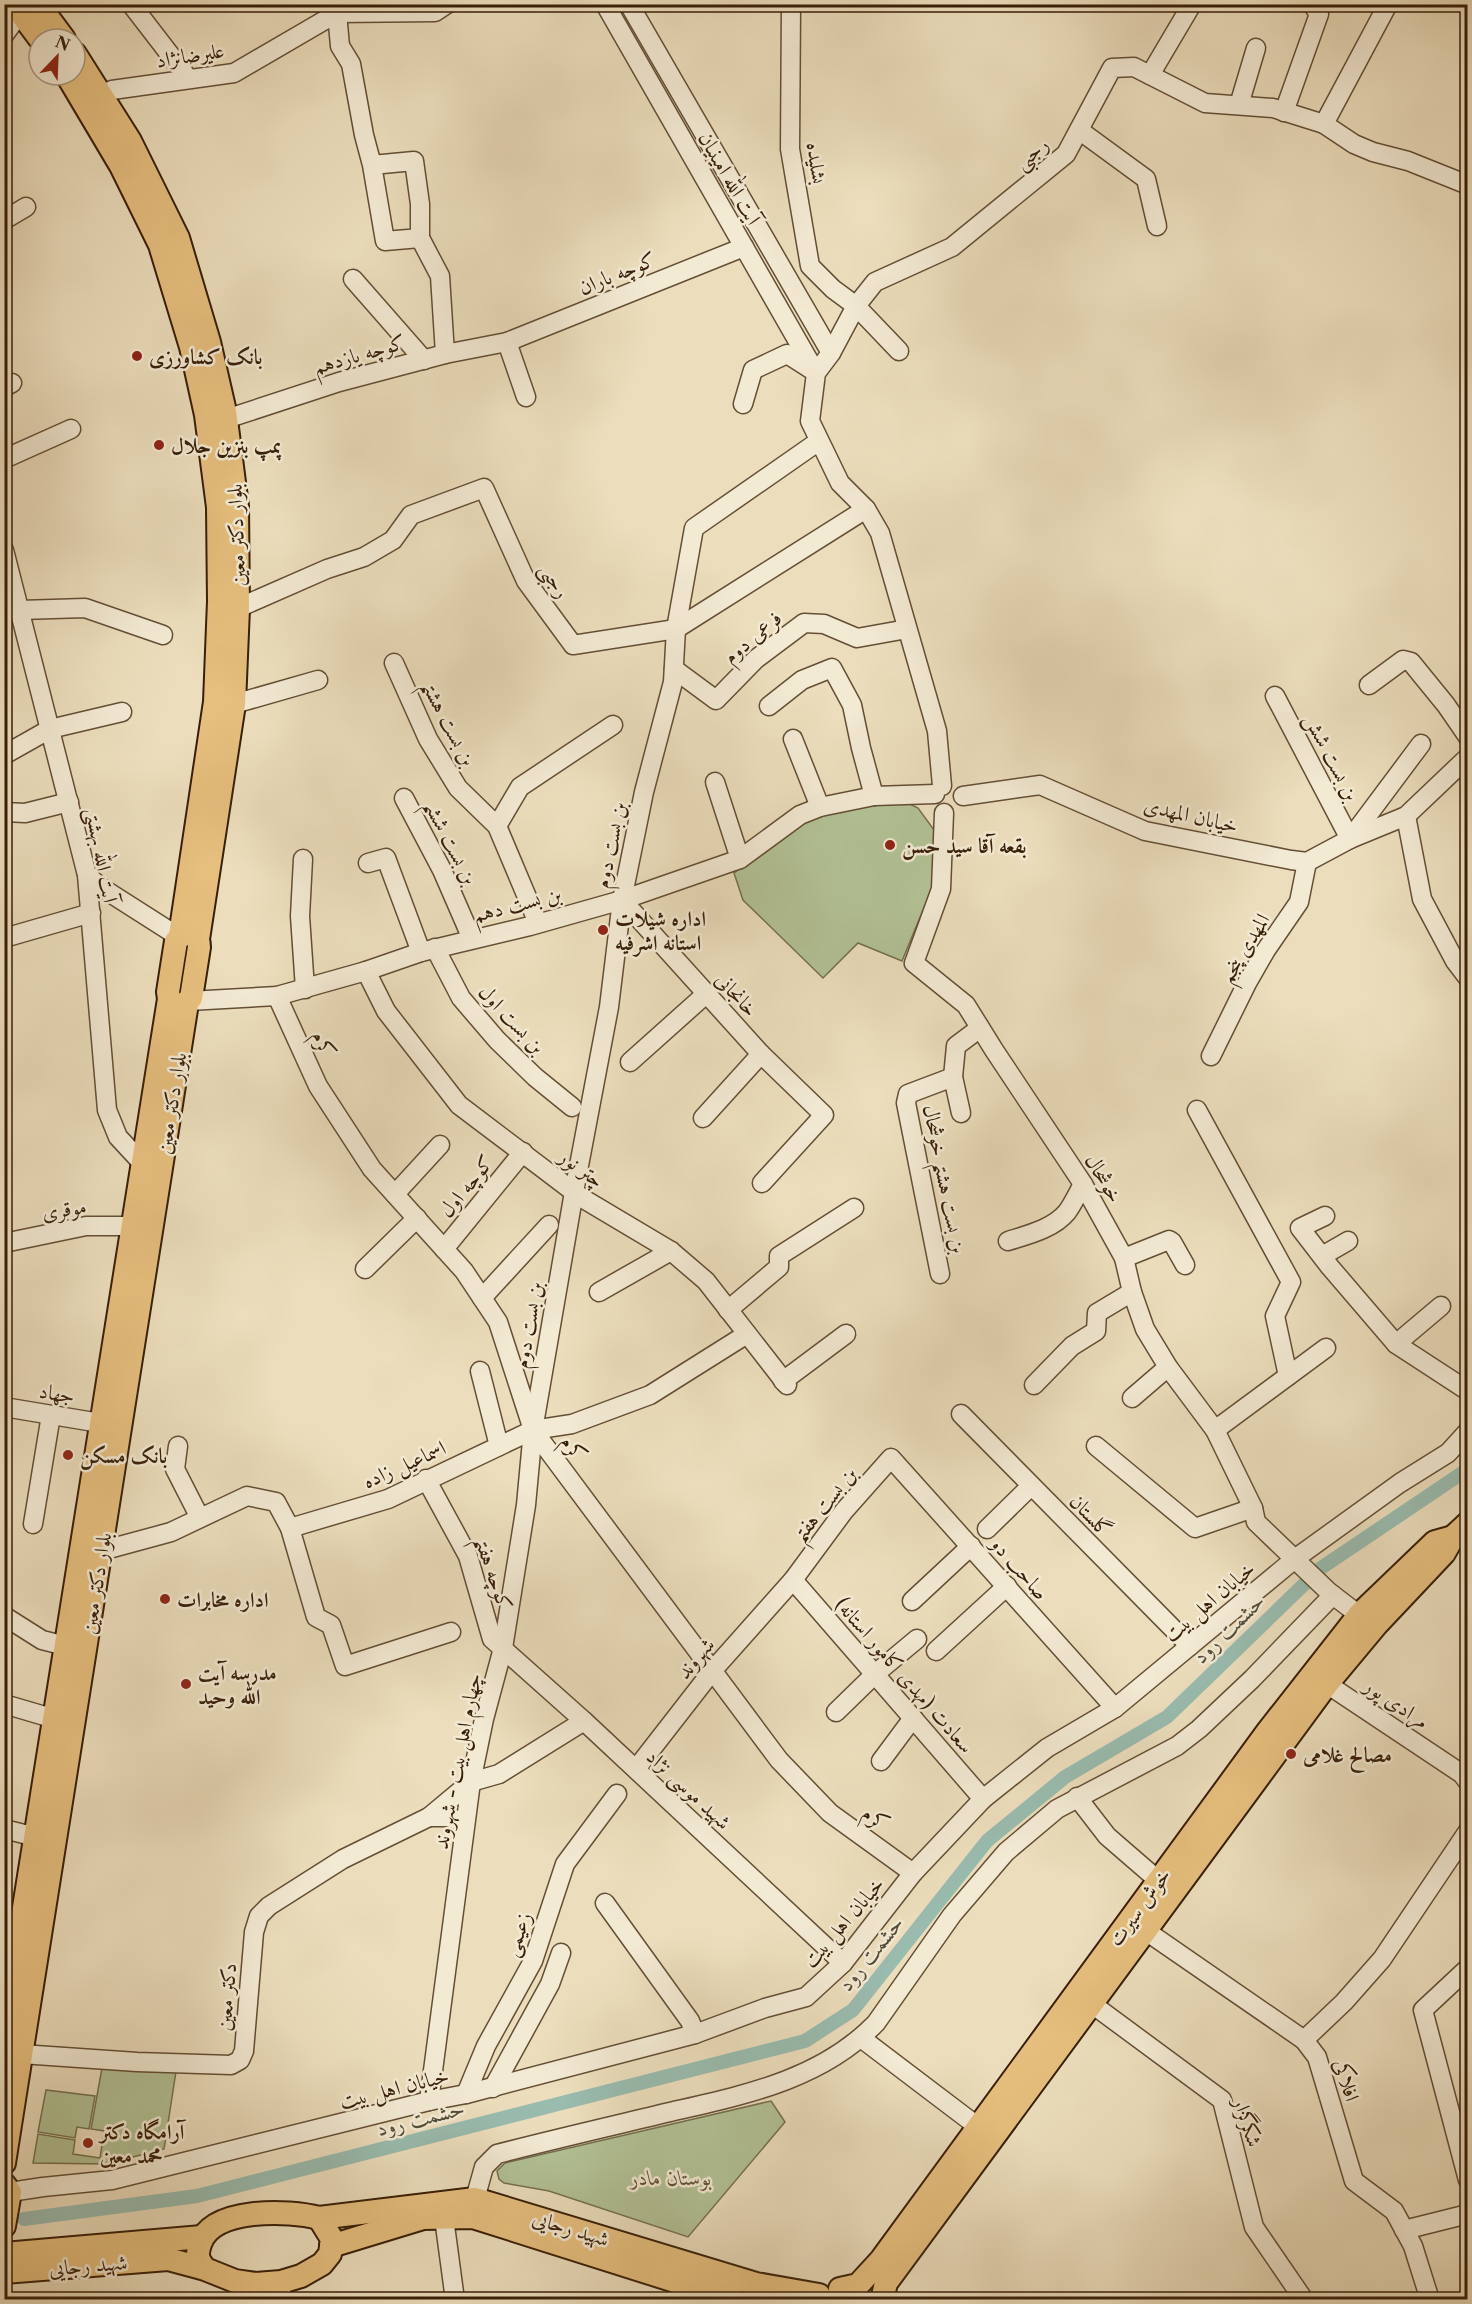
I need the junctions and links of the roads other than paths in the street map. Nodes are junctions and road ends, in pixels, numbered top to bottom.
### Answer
1 (131, 4) edge
2 (605, 4) edge
3 (629, 4) edge
4 (791, 4) edge
5 (1192, 4) edge
6 (1312, 4) edge
7 (1388, 4) edge
8 (24, 7) edge
9 (439, 7) edge
10 (337, 13) junction
11 (34, 27) edge
12 (49, 27) edge
13 (4, 35) edge
14 (1256, 48) dead end
15 (87, 72) edge
16 (1150, 75) junction
17 (188, 78) junction
18 (74, 87) edge
19 (102, 94) junction
20 (1239, 105) junction
21 (1284, 112) junction
22 (1324, 124) junction
23 (1079, 130) junction
24 (372, 165) junction
25 (1467, 185) edge
26 (26, 207) dead end
27 (4, 220) edge
28 (1157, 226) dead end
29 (420, 238) junction
30 (744, 247) junction
31 (353, 279) dead end
32 (856, 306) junction
33 (507, 342) junction
34 (899, 351) dead end
35 (831, 353) junction
36 (445, 354) junction
37 (424, 360) junction
38 (816, 373) junction
39 (526, 397) dead end
40 (742, 404) dead end
41 (226, 419) junction
42 (71, 429) dead end
43 (819, 441) junction
44 (4, 459) edge
45 (866, 509) junction
46 (4, 550) edge
47 (238, 608) junction
48 (20, 610) junction
49 (676, 629) junction
50 (907, 629) junction
51 (163, 635) dead end
52 (394, 663) dead end
53 (674, 669) junction
54 (318, 680) dead end
55 (1369, 685) dead end
56 (1275, 696) dead end
57 (234, 704) junction
58 (769, 706) dead end
59 (122, 712) dead end
60 (613, 724) dead end
61 (52, 729) junction
62 (1467, 737) edge
63 (793, 739) dead end
64 (1421, 744) dead end
65 (4, 755) edge
66 (1467, 757) edge
67 (715, 782) dead end
68 (939, 790) junction
69 (874, 796) junction
70 (963, 796) junction
71 (404, 798) dead end
72 (69, 802) junction
73 (820, 807) junction
74 (4, 812) edge
75 (944, 813) junction
76 (1406, 816) junction
77 (497, 826) junction
78 (1350, 839) junction
79 (303, 859) dead end
80 (740, 860) junction
81 (1307, 862) junction
82 (368, 863) dead end
83 (87, 876) junction
84 (621, 900) junction
85 (91, 912) junction
86 (538, 923) junction
87 (4, 938) edge
88 (472, 939) junction
89 (189, 942) junction
90 (428, 950) junction
91 (1461, 957) edge
92 (366, 971) junction
93 (1467, 978) edge
94 (305, 988) junction
95 (706, 994) junction
96 (277, 996) junction
97 (235, 1000) junction
98 (182, 1001) junction
99 (980, 1028) junction
100 (761, 1054) junction
101 (1211, 1056) dead end
102 (630, 1062) dead end
103 (953, 1077) junction
104 (572, 1107) dead end
105 (1197, 1110) dead end
106 (961, 1113) dead end
107 (703, 1118) dead end
108 (440, 1145) dead end
109 (523, 1152) junction
110 (143, 1164) junction
111 (762, 1183) dead end
112 (1083, 1184) junction
113 (574, 1192) junction
114 (395, 1194) junction
115 (854, 1208) dead end
116 (1325, 1216) dead end
117 (417, 1218) junction
118 (549, 1225) dead end
119 (132, 1226) junction
120 (1008, 1241) dead end
121 (1347, 1241) dead end
122 (4, 1243) edge
123 (444, 1249) junction
124 (671, 1251) junction
125 (1322, 1256) junction
126 (1124, 1258) junction
127 (1185, 1265) dead end
128 (365, 1269) dead end
129 (940, 1274) dead end
130 (599, 1292) dead end
131 (1132, 1292) junction
132 (482, 1298) junction
133 (1441, 1306) dead end
134 (728, 1310) junction
135 (747, 1334) junction
136 (846, 1334) dead end
137 (1396, 1344) junction
138 (1326, 1348) dead end
139 (1168, 1366) junction
140 (480, 1371) dead end
141 (1288, 1376) junction
142 (1034, 1384) dead end
143 (1467, 1391) edge
144 (1132, 1398) dead end
145 (4, 1407) edge
146 (960, 1414) dead end
147 (51, 1415) junction
148 (111, 1425) junction
149 (533, 1430) junction
150 (1215, 1430) junction
151 (1467, 1431) edge
152 (178, 1446) dead end
153 (499, 1446) junction
154 (1096, 1446) dead end
155 (891, 1458) joint
156 (426, 1479) junction
157 (1031, 1486) junction
158 (1253, 1508) junction
159 (200, 1518) junction
160 (33, 1524) dead end
161 (290, 1528) junction
162 (987, 1529) dead end
163 (1460, 1530) edge
164 (971, 1546) junction
165 (101, 1551) junction
166 (1299, 1562) junction
167 (793, 1580) junction
168 (1007, 1586) junction
169 (1331, 1593) junction
170 (912, 1601) dead end
171 (4, 1616) edge
172 (1359, 1616) junction
173 (451, 1632) dead end
174 (917, 1639) dead end
175 (66, 1646) junction
176 (1190, 1646) junction
177 (503, 1648) junction
178 (936, 1651) dead end
179 (713, 1670) junction
180 (875, 1674) junction
181 (1327, 1684) junction
182 (4, 1704) edge
183 (1115, 1708) junction
184 (836, 1712) dead end
185 (913, 1718) junction
186 (55, 1719) junction
187 (584, 1722) junction
188 (881, 1761) dead end
189 (636, 1770) junction
190 (471, 1782) junction
191 (1467, 1782) edge
192 (617, 1794) dead end
193 (1077, 1797) junction
194 (983, 1799) junction
195 (429, 1817) junction
196 (465, 1823) junction
197 (4, 1829) edge
198 (1467, 1831) edge
199 (36, 1837) junction
200 (914, 1873) junction
201 (1159, 1881) junction
202 (606, 1904) dead end
203 (1146, 1931) junction
204 (561, 1953) dead end
205 (843, 1964) junction
206 (1467, 1968) edge
207 (1092, 2004) junction
208 (4, 2033) edge
209 (695, 2034) junction
210 (861, 2038) junction
211 (1304, 2040) junction
212 (21, 2054) junction
213 (493, 2088) junction
214 (466, 2094) junction
215 (429, 2101) junction
216 (977, 2126) junction
217 (4, 2163) edge
218 (1467, 2180) edge
219 (7, 2188) edge
220 (475, 2199) junction
221 (927, 2212) junction
222 (1467, 2214) edge
223 (319, 2218) junction
224 (444, 2218) junction
225 (4, 2226) edge
226 (1404, 2230) junction
227 (202, 2237) junction
228 (331, 2246) junction
229 (4, 2254) edge
230 (205, 2269) junction
231 (4, 2272) edge
232 (281, 2291) edge
233 (824, 2295) edge
234 (728, 2298) edge
235 (455, 2300) edge
236 (867, 2300) edge
237 (882, 2300) edge
238 (1304, 2300) edge
239 (1431, 2300) edge

1 - 17 street
2 - 30 street, آیت الله امینیان
3 - 35 street, آیت الله امینیان
4 - 32 street, بشلیده
5 - 16 street
6 - 21 street
7 - 22 street
8 - 11 main road
8 - 12 main road
8 - 13 street
9 - 10 street, علیرضانژاد
10 - 17 street, علیرضانژاد
10 - 24 street
14 - 20 street
15 - 19 main road, بلوار دکتر معین
16 - 20 street, رجبی
16 - 23 street, رجبی
17 - 19 street, علیرضانژاد
18 - 89 main road, بلوار دکتر معین
19 - 41 main road, بلوار دکتر معین
20 - 21 street, رجبی
21 - 22 street, رجبی
22 - 25 street, رجبی
23 - 28 street
23 - 32 street, رجبی
24 - 29 street
24 - 29 street
26 - 27 street
29 - 36 street
30 - 33 street, کوچه باران
30 - 38 street, آیت الله امینیان
31 - 37 street
32 - 34 street, بشلیده
32 - 35 street, رجبی
33 - 36 street, کوچه یازدهم
33 - 39 street
35 - 38 street, رجبی
36 - 37 street, کوچه یازدهم
37 - 41 street, کوچه یازدهم
38 - 40 street
38 - 43 street, رجبی
41 - 47 main road, بلوار دکتر معین
42 - 44 street
43 - 45 street, رجبی
43 - 49 street, بن بست دوم
45 - 49 street, رجبی
45 - 50 street, رجبی
46 - 48 street, آیت الله بهشتی
47 - 49 street, رجبی
47 - 57 main road, بلوار دکتر معین
48 - 51 street
48 - 61 street, آیت الله بهشتی
49 - 53 street, بن بست دوم
50 - 53 street, فرعی دوم
50 - 68 street, رجبی
52 - 77 street, بن بست هشتم
53 - 84 street, بن بست دوم
54 - 57 street
55 - 62 street
56 - 78 street, بن بست شش
57 - 89 main road, بلوار دکتر معین
58 - 69 street
59 - 61 street
60 - 77 street
61 - 65 street
61 - 72 street, آیت الله بهشتی
63 - 73 street
64 - 78 street
66 - 76 street
67 - 80 street
68 - 69 street, بن بست دهم
68 - 70 street
68 - 75 street
69 - 73 street, بن بست دهم
70 - 75 street
70 - 81 street, خيابان المهدی
71 - 88 street, بن بست ششم
72 - 74 street
72 - 83 street, آیت الله بهشتی
73 - 80 street, بن بست دهم
75 - 99 street, خوشحال
76 - 78 street
76 - 91 street
77 - 86 street, بن بست هشتم
78 - 81 street
79 - 94 street
80 - 84 street, بن بست دهم
81 - 101 street, المهدی پنجم
82 - 90 street, بن بست اول
83 - 85 street, آیت الله بهشتی
83 - 89 street
84 - 86 street, بن بست دهم
84 - 95 street, خانجانی
84 - 113 street, بن بست دوم
85 - 87 street
85 - 110 street, آیت الله بهشتی
86 - 88 street, بن بست دهم
88 - 90 street, بن بست دهم
89 - 97 street
89 - 98 main road
90 - 92 street, بن بست دهم
90 - 104 street, بن بست اول
91 - 93 street
92 - 94 street, بن بست دهم
92 - 109 street, چتر نور
94 - 96 street, بن بست دهم
95 - 100 street, خانجانی
95 - 102 street
96 - 97 street, بن بست دهم
96 - 114 street, کرم
97 - 98 street, بن بست دهم
98 - 110 main road, بلوار دکتر معین
98 - 148 main road, بلوار دکتر معین
99 - 103 street, بن بست هشتم خوشحال
99 - 112 street, خوشحال
100 - 107 street
100 - 111 street, خانجانی
103 - 106 street
103 - 129 street, بن بست هشتم خوشحال
105 - 141 street
108 - 114 street
109 - 113 street, چتر نور
109 - 123 street, کوچه اول
110 - 119 main road, بلوار دکتر معین
112 - 120 street
112 - 126 street, خوشحال
113 - 124 street, چتر نور
113 - 149 street, بن بست دوم
114 - 117 street, کرم
115 - 134 street
116 - 125 street
117 - 123 street, کرم
117 - 128 street
118 - 132 street
119 - 122 street, موقری
119 - 148 main road, بلوار دکتر معین
121 - 125 street
123 - 132 street, کرم
124 - 130 street
124 - 134 street, چتر نور
125 - 137 street
126 - 127 street
126 - 131 street, خوشحال
131 - 139 street, خوشحال
131 - 142 street
132 - 149 street, کرم
133 - 137 street
134 - 135 street, چتر نور
135 - 136 street, چتر نور
135 - 149 street, اسماعیل زاده
137 - 143 street
138 - 141 street
139 - 144 street
139 - 150 street, خوشحال
140 - 153 street
141 - 150 street
145 - 147 street, جهاد
146 - 157 street, گلستان
147 - 148 street, جهاد
147 - 160 street
148 - 165 main road, بلوار دکتر معین
148 - 175 main road, بلوار دکتر معین
149 - 153 street, اسماعیل زاده
149 - 177 street, چهارم اهل بیت - شهروند
149 - 179 street, کرم
150 - 158 street, خوشحال
151 - 166 street, خیابان اهل بیت
152 - 159 street
153 - 156 street, اسماعیل زاده
154 - 158 street
155 - 164 street, صاحب دو
155 - 167 street, بن بست هفتم
156 - 161 street, اسماعیل زاده
156 - 177 street, کوچه هفتم
157 - 162 street
157 - 176 street, گلستان
158 - 166 street, خوشحال
159 - 161 street
159 - 165 street
161 - 173 street
163 - 172 main road, خوش سیرت
163 - 181 main road, خوش سیرت
164 - 168 street, صاحب دو
164 - 170 street
165 - 212 main road, بلوار دکتر معین
166 - 169 street, خوشحال
166 - 176 street, خیابان اهل بیت
167 - 179 street, شهروند
167 - 180 street, سعادت (مهدی کامور استانه)
168 - 178 street
168 - 183 street, صاحب دو
169 - 172 street, خوشحال
169 - 193 street
171 - 175 street
172 - 201 main road, خوش سیرت
174 - 180 street
175 - 186 main road, بلوار دکتر معین
176 - 183 street, خیابان اهل بیت
177 - 187 street, شهید موسی نژاد
177 - 190 street, چهارم اهل بیت - شهروند
179 - 189 street, شهروند
179 - 200 street, کرم
180 - 184 street
180 - 185 street, سعادت (مهدی کامور استانه)
181 - 191 street, مرادی پور
181 - 203 main road, خوش سیرت
182 - 186 street
183 - 194 street, خیابان اهل بیت
185 - 188 street
185 - 194 street, سعادت (مهدی کامور استانه)
186 - 199 main road, بلوار دکتر معین
187 - 189 street, شهید موسی نژاد
187 - 190 street
189 - 205 street, شهید موسی نژاد
190 - 195 street, دکتر معین
190 - 196 street, چهارم اهل بیت - شهروند
192 - 214 street, زعیمی
193 - 201 street
193 - 210 street
194 - 200 street, خیابان اهل بیت
195 - 196 street
195 - 212 street, دکتر معین
196 - 215 street, چهارم اهل بیت - شهروند
197 - 199 street
198 - 211 street
199 - 208 main road, بلوار دکتر معین
200 - 205 street, خیابان اهل بیت
201 - 216 main road, خوش سیرت
202 - 209 street
203 - 207 main road, خوش سیرت
203 - 211 street, افلاکی
204 - 213 street
205 - 209 street, خیابان اهل بیت
206 - 218 street
207 - 221 main road, خوش سیرت
207 - 238 street, شکرگزار
209 - 213 street, خیابان اهل بیت
210 - 216 street
210 - 220 street
211 - 226 street, افلاکی
212 - 217 main road, بلوار دکتر معین
213 - 214 street, خیابان اهل بیت
214 - 215 street, خیابان اهل بیت
215 - 219 street, خیابان اهل بیت
216 - 221 main road, خوش سیرت
219 - 225 main road
220 - 223 main road, شهید رجایی
220 - 233 main road, شهید رجایی
221 - 233 main road, خوش سیرت
221 - 237 main road, خوش سیرت
222 - 226 street
223 - 227 main road, شهید رجایی
223 - 228 main road
224 - 228 main road, شهید رجایی
224 - 234 main road, شهید رجایی
224 - 235 street
226 - 239 street, افلاکی
227 - 229 main road, شهید رجایی
227 - 230 main road
228 - 232 main road, شهید رجایی
230 - 231 main road, شهید رجایی
230 - 232 main road, شهید رجایی
233 - 236 main road, شهید رجایی

